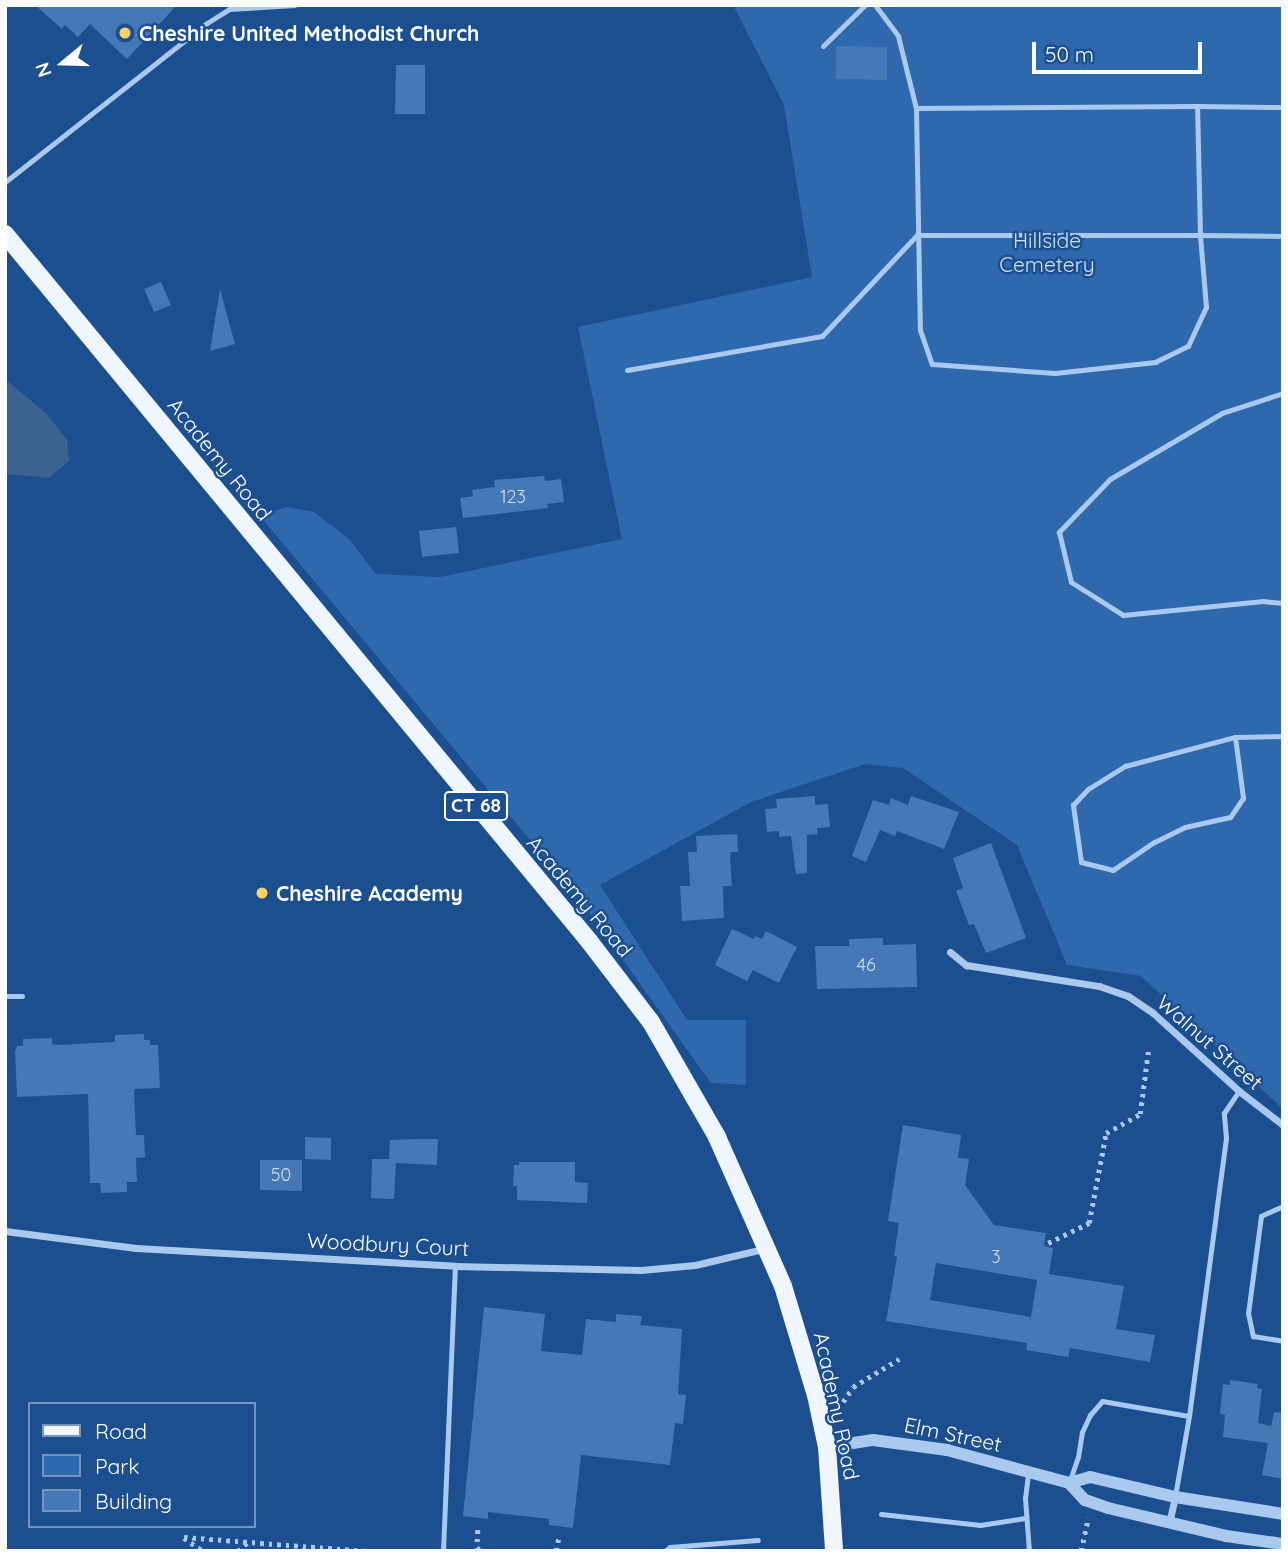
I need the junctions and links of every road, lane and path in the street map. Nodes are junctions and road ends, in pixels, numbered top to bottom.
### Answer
1 (295, 5) edge
2 (865, 5) edge
3 (875, 5) edge
4 (229, 7) edge
5 (823, 46) dead end
6 (1197, 106) junction
7 (1283, 107) edge
8 (916, 108) junction
9 (5, 182) edge
10 (5, 234) edge
11 (1200, 235) junction
12 (918, 236) junction
13 (1283, 236) edge
14 (627, 370) dead end
15 (1283, 393) edge
16 (1283, 603) edge
17 (1283, 736) edge
18 (1235, 737) junction
19 (950, 952) dead end
20 (5, 996) edge
21 (22, 996) dead end
22 (1147, 1052) dead end
23 (1239, 1091) junction
24 (1283, 1125) edge
25 (1283, 1206) edge
26 (5, 1231) edge
27 (1048, 1243) dead end
28 (767, 1247) junction
29 (455, 1266) junction
30 (1283, 1341) edge
31 (899, 1359) dead end
32 (843, 1402) dead end
33 (1189, 1416) junction
34 (827, 1447) junction
35 (1029, 1471) junction
36 (1069, 1483) junction
37 (1175, 1497) junction
38 (881, 1514) dead end
39 (1283, 1514) edge
40 (1025, 1518) junction
41 (1088, 1518) dead end
42 (1169, 1524) junction
43 (478, 1530) dead end
44 (559, 1536) dead end
45 (758, 1540) dead end
46 (248, 1542) junction
47 (1283, 1544) edge
48 (204, 1551) edge
49 (238, 1551) edge
50 (367, 1551) edge
51 (443, 1551) edge
52 (480, 1551) edge
53 (556, 1551) edge
54 (665, 1551) edge
55 (834, 1551) edge
56 (1029, 1551) edge
57 (1082, 1551) edge

1 - 4 lane
2 - 5 lane
3 - 8 lane
4 - 9 lane
6 - 7 lane
6 - 8 lane
6 - 11 lane
8 - 12 lane
10 - 28 main road, Academy Road / CT 68
11 - 12 lane
11 - 12 lane
11 - 13 lane
12 - 14 lane
15 - 16 lane
17 - 18 lane
18 - 18 lane
19 - 23 street, Walnut Street
20 - 21 lane
22 - 27 path
23 - 24 street, Walnut Street
23 - 33 lane
25 - 30 lane
26 - 29 street, Woodbury Court
28 - 29 street, Woodbury Court
28 - 34 main road, Academy Road / CT 68
29 - 51 lane
31 - 32 path
33 - 36 lane
33 - 37 lane
34 - 35 street, Elm Street
34 - 55 main road, Academy Road / CT 68
35 - 36 street, Elm Street
35 - 40 lane
36 - 37 street, Elm Street
36 - 42 street, Elm Street
37 - 39 street, Elm Street
37 - 42 street
38 - 40 lane
40 - 56 lane
41 - 57 path
42 - 47 street, Elm Street
43 - 52 path
44 - 53 path
45 - 54 lane
46 - 48 path
46 - 49 path
46 - 50 path

